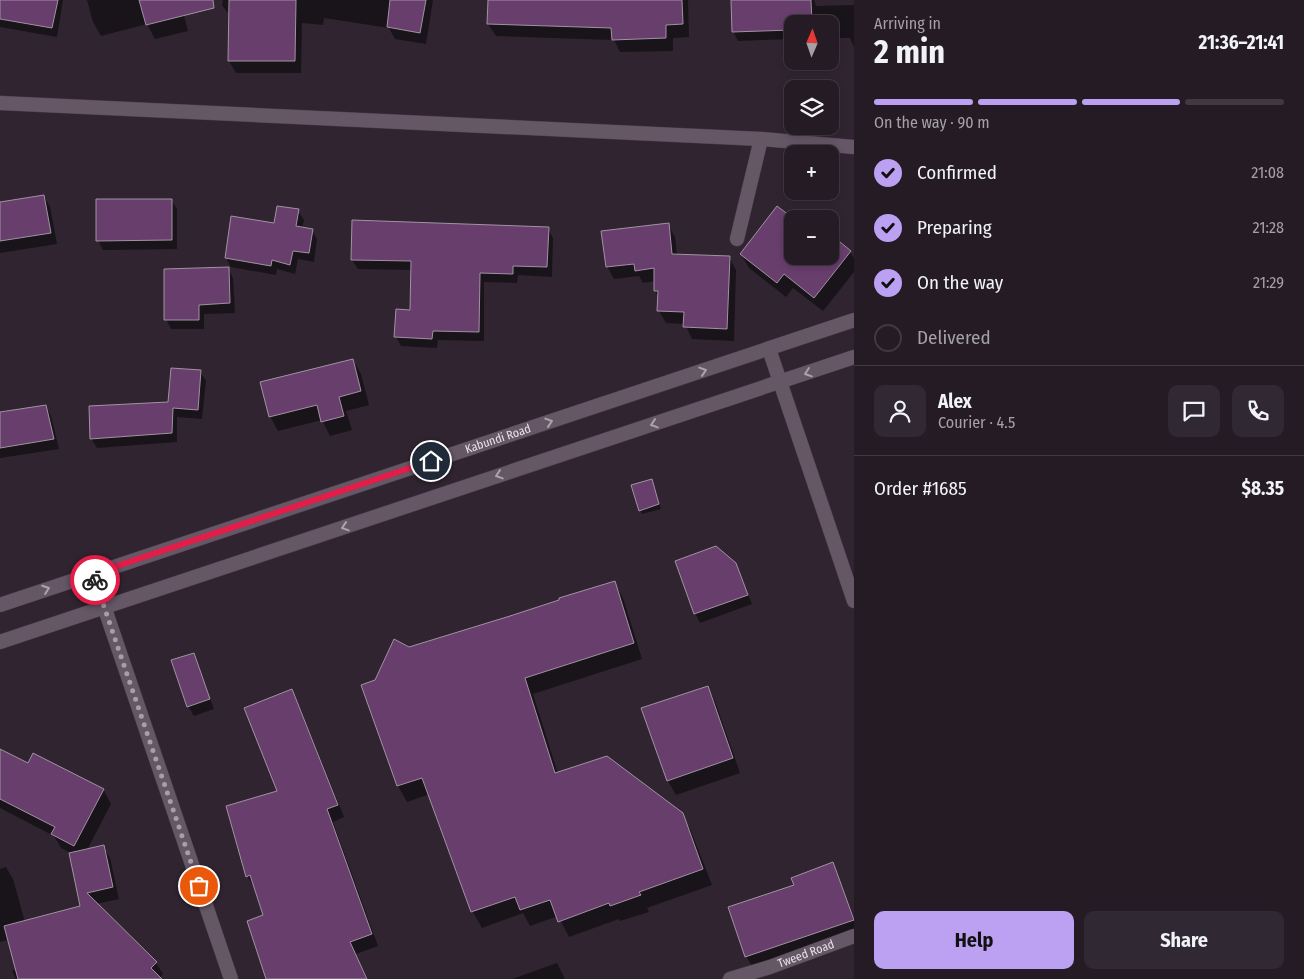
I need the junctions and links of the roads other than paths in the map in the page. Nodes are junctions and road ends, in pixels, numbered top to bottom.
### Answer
1 (0, 103) edge
2 (761, 139) junction
3 (854, 147) edge
4 (736, 239) dead end
5 (854, 320) edge
6 (769, 349) junction
7 (854, 357) edge
8 (780, 382) junction
9 (93, 574) junction
10 (854, 601) edge
11 (0, 605) edge
12 (105, 607) junction
13 (0, 642) edge
14 (854, 936) edge
15 (231, 979) edge
16 (730, 979) edge

1 - 2 street
2 - 3 street
2 - 4 street
5 - 6 street, Kabundi Road
6 - 8 street
9 -> 6 street, Kabundi Road
7 -> 8 street
8 - 10 street
8 -> 12 street
11 -> 9 street, Kabundi Road
9 - 12 street
12 - 13 street
12 - 15 street
14 - 16 street, Tweed Road

